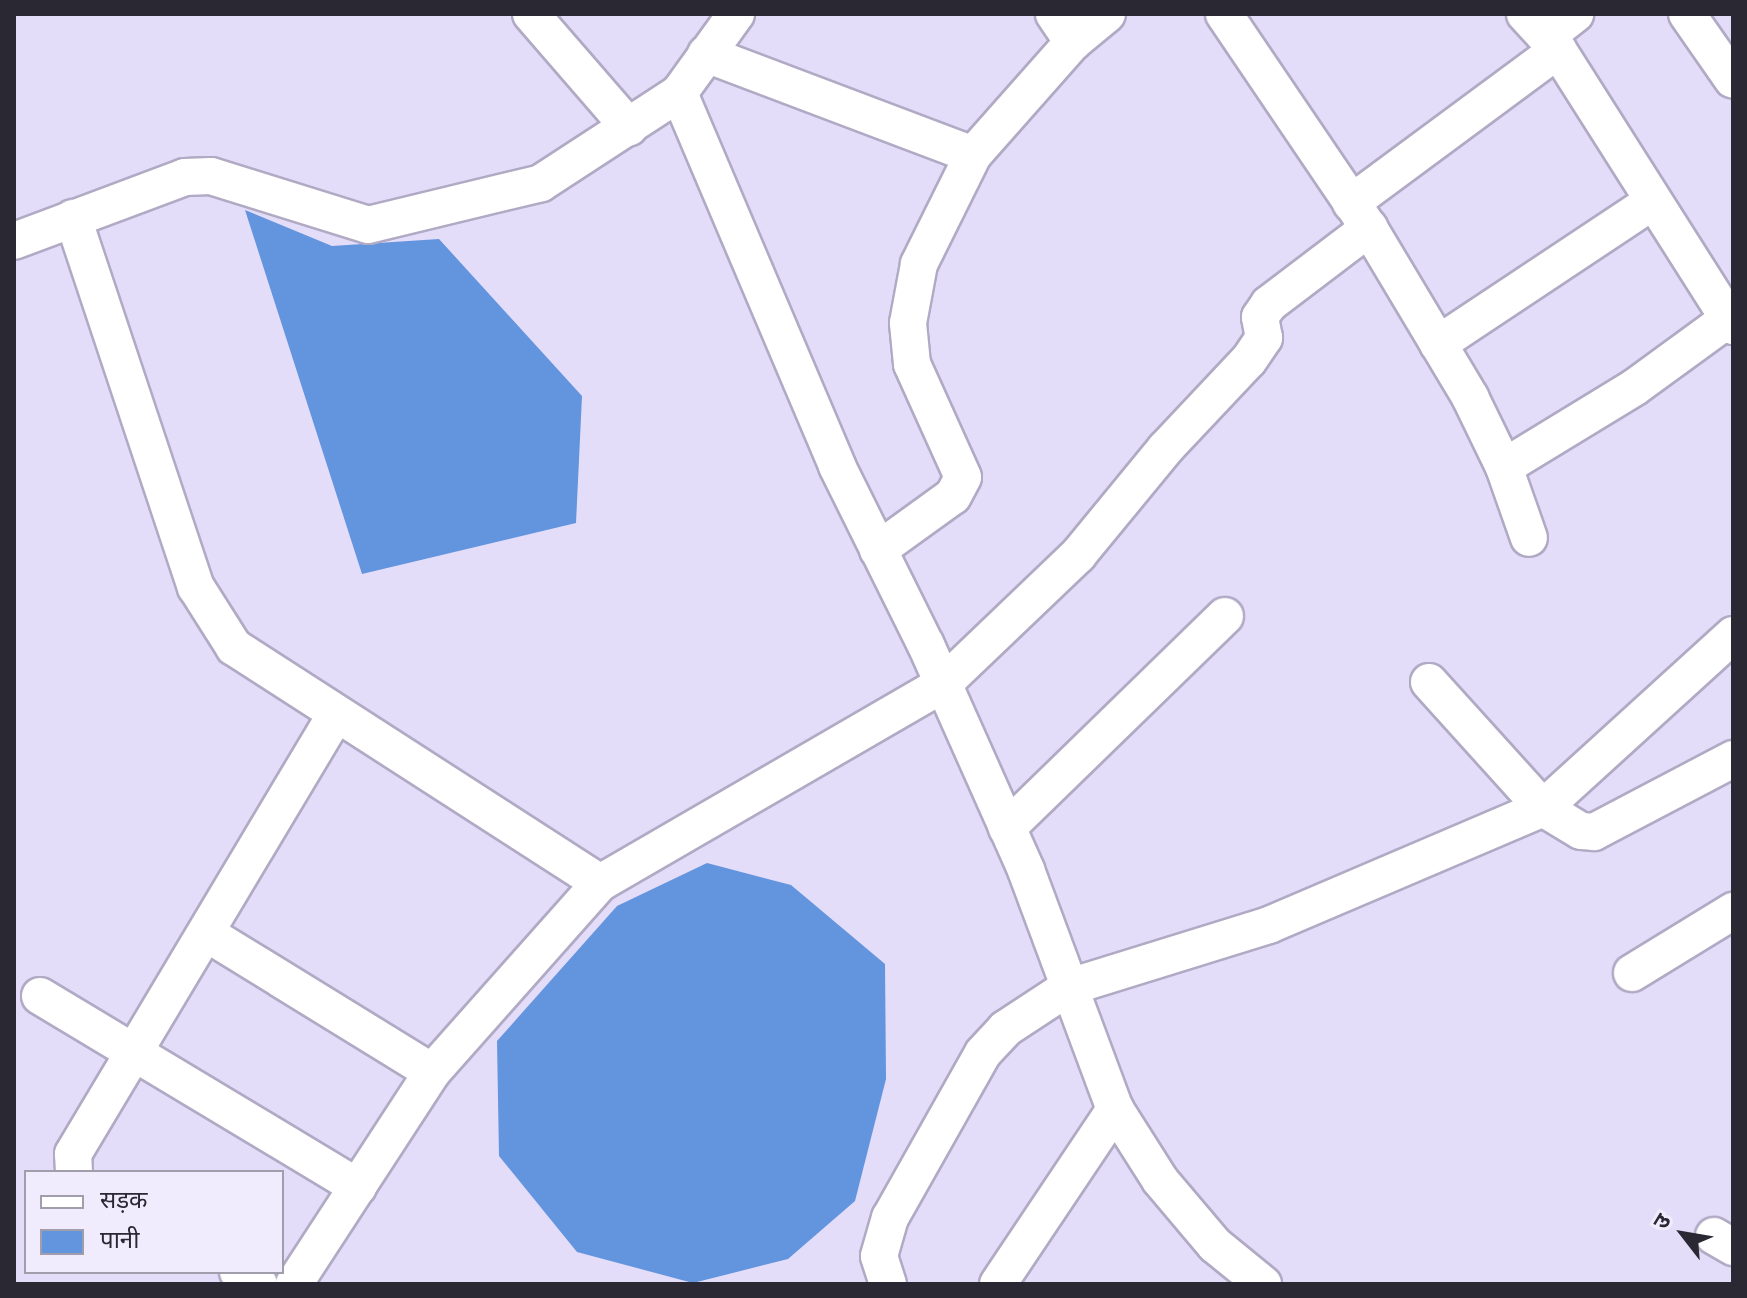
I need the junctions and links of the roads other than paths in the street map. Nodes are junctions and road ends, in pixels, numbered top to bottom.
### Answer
1 (531, 14) edge
2 (736, 14) edge
3 (1107, 14) edge
4 (1224, 14) edge
5 (1687, 14) edge
6 (1063, 28) edge
7 (1551, 28) edge
8 (706, 54) junction
9 (1733, 80) edge
10 (679, 93) junction
11 (629, 127) junction
12 (973, 155) junction
13 (1652, 202) junction
14 (1360, 215) junction
15 (73, 218) junction
16 (14, 241) edge
17 (1730, 323) edge
18 (1438, 344) junction
19 (1504, 467) junction
20 (1529, 538) dead end
21 (878, 550) junction
22 (1225, 616) dead end
23 (1733, 635) edge
24 (1429, 682) dead end
25 (943, 684) junction
26 (336, 714) junction
27 (1733, 759) edge
28 (1543, 808) junction
29 (1007, 828) junction
30 (600, 883) junction
31 (1733, 911) edge
32 (206, 933) junction
33 (1632, 973) dead end
34 (1069, 987) junction
35 (40, 996) dead end
36 (134, 1055) junction
37 (432, 1072) junction
38 (1115, 1109) junction
39 (74, 1170) edge
40 (358, 1187) junction
41 (242, 1274) edge
42 (259, 1284) edge
43 (294, 1284) edge
44 (888, 1284) edge
45 (998, 1284) edge
46 (1263, 1284) edge

1 - 11 street
2 - 8 street
3 - 6 street
4 - 14 street
5 - 9 street
6 - 12 street
7 - 13 street
7 - 14 street
8 - 10 street
8 - 12 street
10 - 11 street
10 - 21 street
11 - 15 street
12 - 21 street
13 - 17 street
13 - 18 street
14 - 18 street
14 - 25 street
15 - 16 street
15 - 26 street
17 - 19 street
18 - 19 street
19 - 20 street
21 - 25 street
22 - 29 street
23 - 28 street
24 - 28 street
25 - 29 street
25 - 30 street
26 - 30 street
26 - 32 street
27 - 28 street
28 - 34 street
29 - 34 street
30 - 37 street
31 - 33 street
32 - 36 street
32 - 37 street
34 - 38 street
34 - 44 street
35 - 36 street
36 - 39 street
36 - 40 street
37 - 40 street
38 - 45 street
38 - 46 street
40 - 43 street
41 - 42 street

